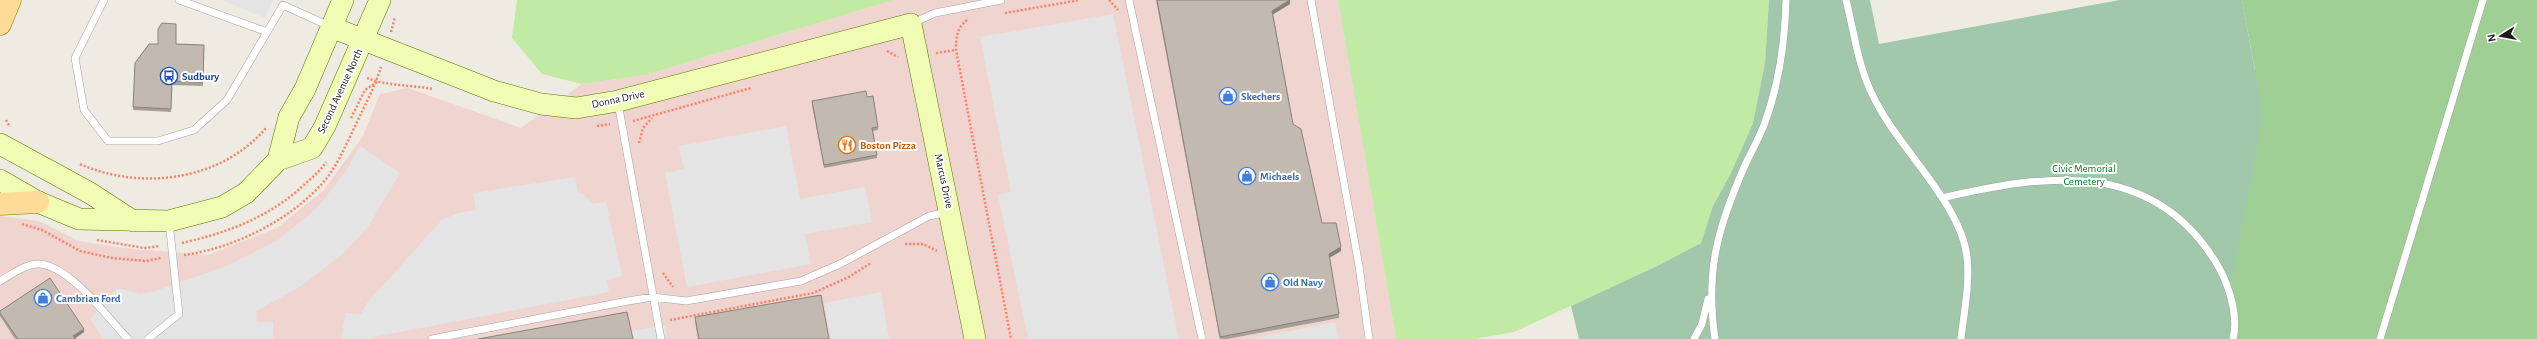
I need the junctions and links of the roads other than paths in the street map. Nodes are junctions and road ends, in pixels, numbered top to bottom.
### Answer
1 (10, 0) edge
2 (104, 0) edge
3 (179, 0) edge
4 (343, 0) edge
5 (380, 0) edge
6 (1001, 0) edge
7 (1129, 0) edge
8 (1311, 0) edge
9 (1786, 0) edge
10 (1846, 0) edge
11 (2483, 0) edge
12 (0, 24) edge
13 (911, 24) junction
14 (331, 27) junction
15 (267, 32) junction
16 (363, 41) junction
17 (618, 101) junction
18 (0, 144) edge
19 (278, 160) junction
20 (0, 180) edge
21 (1942, 198) junction
22 (38, 202) junction
23 (0, 204) edge
24 (951, 211) junction
25 (170, 221) junction
26 (133, 222) junction
27 (0, 281) edge
28 (1710, 291) junction
29 (653, 297) junction
30 (128, 339) edge
31 (148, 339) edge
32 (432, 339) edge
33 (661, 339) edge
34 (975, 339) edge
35 (1202, 339) edge
36 (1369, 339) edge
37 (1694, 339) edge
38 (1715, 339) edge
39 (1961, 339) edge
40 (2233, 339) edge
41 (2380, 339) edge

1 - 12 main road
2 - 15 lane
3 - 15 lane
4 - 14 street, Second Avenue North
5 - 16 street, Second Avenue North
6 - 13 lane
7 - 35 lane
8 - 36 lane
9 - 28 lane
10 - 21 lane
11 - 41 lane
13 - 17 street, Donna Drive
13 - 24 street, Marcus Drive
14 - 15 lane
14 - 16 street, Donna Drive
14 - 19 street, Second Avenue North
16 - 17 street, Donna Drive
16 - 19 street, Second Avenue North
17 - 29 lane
18 - 26 street
19 - 25 street, Second Avenue North
20 - 22 street, Second Avenue North
21 - 39 lane
21 - 40 lane
22 - 23 main road
22 - 26 street, Second Avenue North
24 - 29 lane
24 - 34 street, Marcus Drive
25 - 26 street, Second Avenue North
25 - 31 lane
27 - 30 lane
28 - 37 lane
28 - 38 lane
29 - 32 lane
29 - 33 lane

